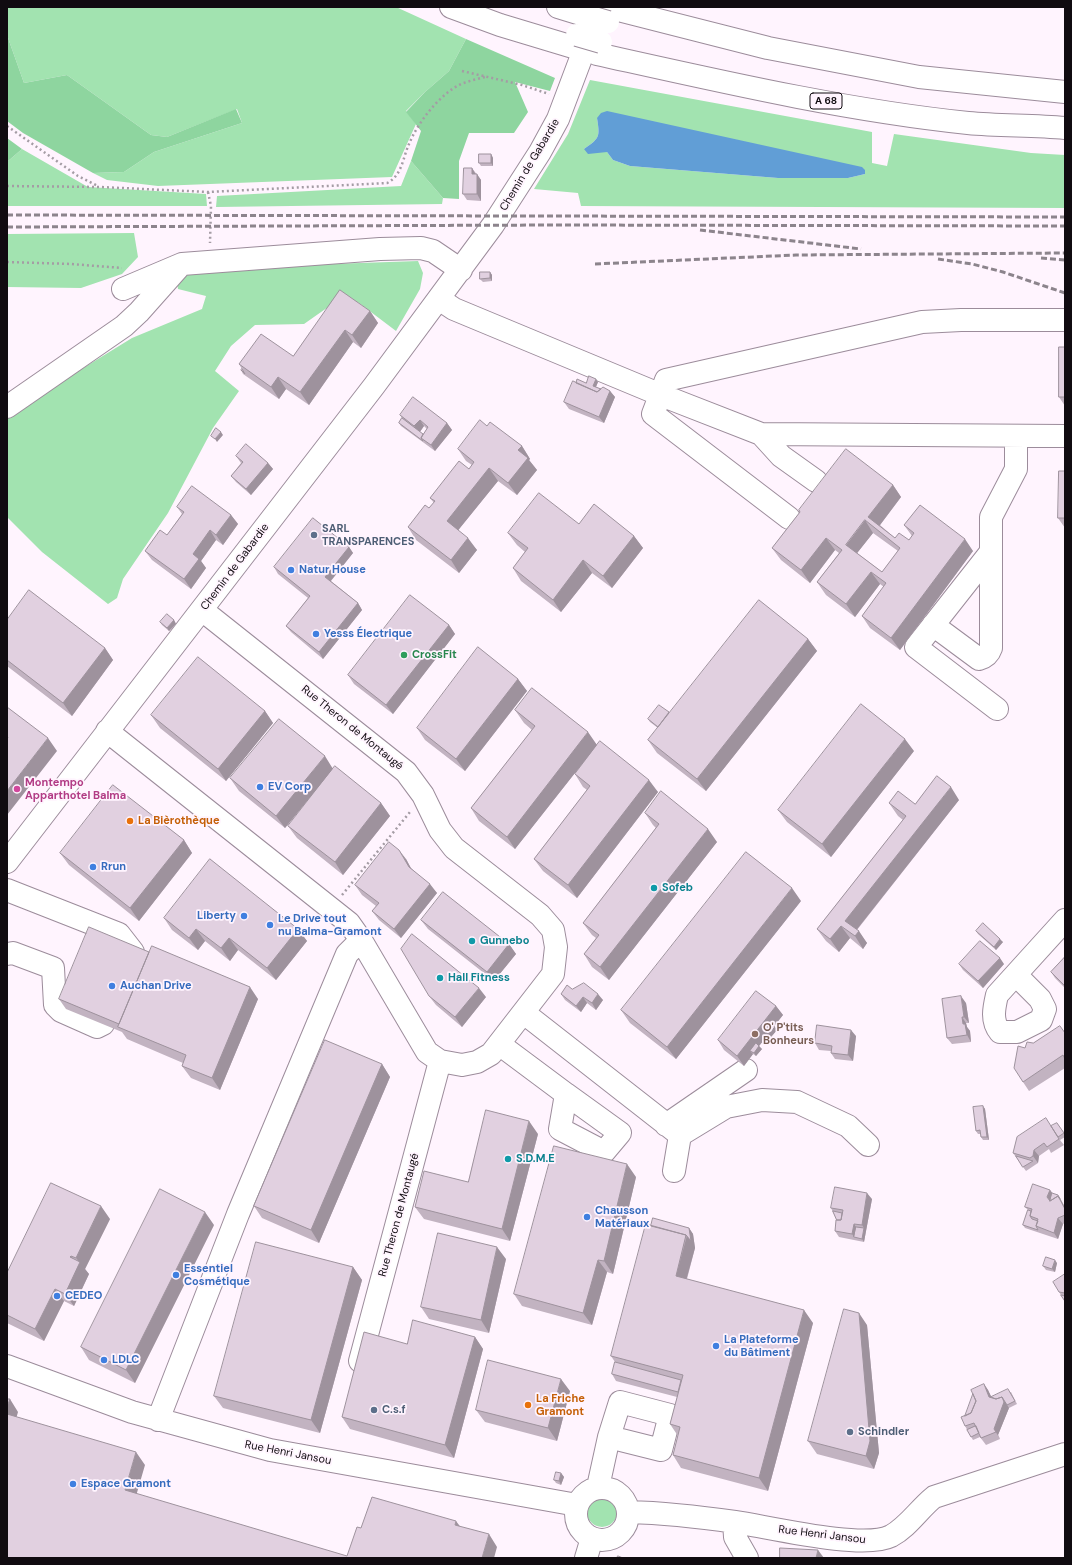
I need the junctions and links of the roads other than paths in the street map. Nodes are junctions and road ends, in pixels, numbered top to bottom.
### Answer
1 (451, 7) edge
2 (492, 7) edge
3 (558, 7) edge
4 (596, 27) edge
5 (1065, 92) edge
6 (1065, 103) edge
7 (1062, 128) edge
8 (182, 264) junction
9 (461, 270) junction
10 (123, 289) dead end
11 (439, 299) junction
12 (1065, 320) edge
13 (661, 395) junction
14 (7, 407) edge
15 (761, 434) junction
16 (1016, 436) junction
17 (1065, 436) edge
18 (816, 481) dead end
19 (789, 518) dead end
20 (990, 552) junction
21 (202, 610) junction
22 (933, 624) junction
23 (997, 709) dead end
24 (106, 731) junction
25 (7, 862) edge
26 (7, 890) edge
27 (1065, 920) edge
28 (361, 940) junction
29 (133, 952) edge
30 (7, 954) edge
31 (1016, 976) dead end
32 (524, 1014) junction
33 (102, 1024) edge
34 (499, 1044) junction
35 (440, 1061) junction
36 (746, 1070) dead end
37 (566, 1094) dead end
38 (673, 1130) junction
39 (868, 1145) dead end
40 (674, 1171) dead end
41 (7, 1366) edge
42 (357, 1370) edge
43 (158, 1420) junction
44 (609, 1437) dead end
45 (1065, 1454) edge
46 (598, 1487) junction
47 (577, 1505) junction
48 (629, 1512) junction
49 (734, 1522) junction
50 (596, 1549) edge
51 (747, 1558) edge

1 - 4 main road
2 - 4 main road, A 68
3 - 4 main road, A 68
4 - 5 main road
4 - 6 main road, A 68
4 - 7 main road, A 68
4 - 9 main road, Chemin de Gabardie
8 - 9 main road
8 - 10 main road
8 - 14 main road
9 - 11 main road, Chemin de Gabardie
11 - 13 main road
11 - 21 main road, Chemin de Gabardie
12 - 13 main road
13 - 15 main road
13 - 19 main road
15 - 16 main road
15 - 18 main road
16 - 17 main road
16 - 20 main road
20 - 22 main road
20 - 22 main road
21 - 24 main road, Chemin de Gabardie
21 - 32 main road, Rue Theron de Montaugé
22 - 23 main road
24 - 25 main road, Chemin de Gabardie
24 - 28 main road, Rue Theron de Montaugé
26 - 29 main road
27 - 31 main road
28 - 35 main road, Rue Theron de Montaugé
28 - 43 main road
30 - 33 main road
32 - 34 main road, Rue Theron de Montaugé
32 - 38 main road
34 - 35 main road, Rue Theron de Montaugé
34 - 37 main road
35 - 42 main road, Rue Theron de Montaugé
36 - 38 main road
38 - 39 main road
38 - 40 main road
41 - 43 main road, Rue Henri Jansou
43 - 47 main road, Rue Henri Jansou
44 - 46 main road
45 - 49 main road, Rue Henri Jansou
46 - 47 main road
46 - 48 main road
47 - 50 main road
48 - 49 main road, Rue Henri Jansou
48 - 50 main road
49 - 51 main road

